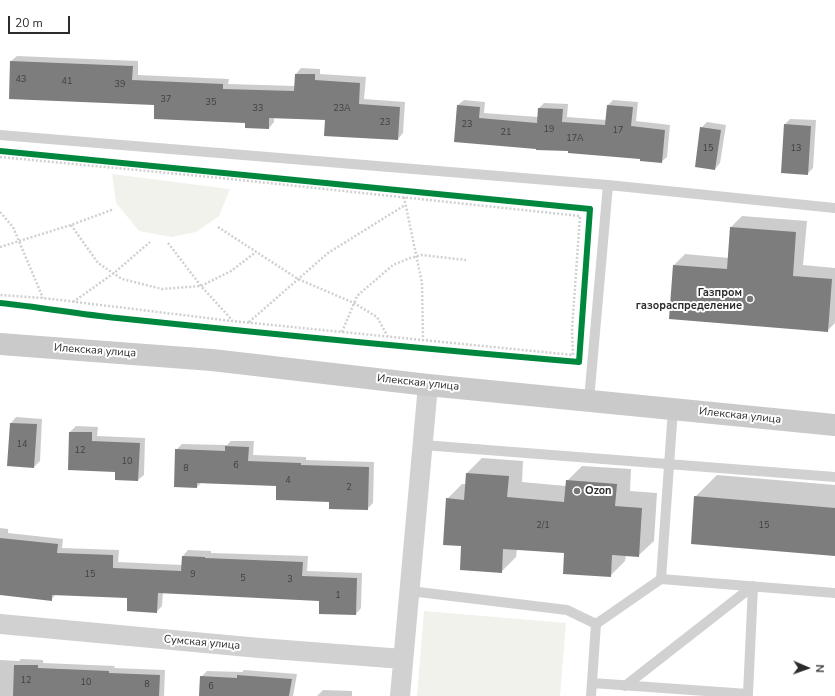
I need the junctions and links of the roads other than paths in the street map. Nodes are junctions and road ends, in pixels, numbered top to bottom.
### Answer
1 (0, 135) edge
2 (608, 185) junction
3 (835, 208) edge
4 (0, 344) edge
5 (428, 385) junction
6 (589, 400) junction
7 (673, 409) junction
8 (835, 425) edge
9 (423, 444) junction
10 (670, 465) junction
11 (835, 477) edge
12 (661, 579) junction
13 (753, 586) junction
14 (410, 591) junction
15 (835, 593) edge
16 (0, 624) edge
17 (596, 624) junction
18 (403, 660) junction
19 (592, 683) junction
20 (625, 686) junction
21 (748, 695) edge
22 (400, 696) edge
23 (591, 696) edge

1 - 2 lane
2 - 3 lane
2 - 6 lane
4 - 5 street, Илекская улица
5 - 6 street, Илекская улица
5 - 9 street
6 - 7 street, Илекская улица
7 - 8 street, Илекская улица
7 - 10 lane
9 - 10 lane
9 - 14 street
10 - 11 lane
10 - 12 lane
12 - 13 lane
12 - 17 lane
13 - 15 lane
13 - 20 lane
13 - 21 lane
14 - 17 lane
14 - 18 street
16 - 18 street, Сумская улица
17 - 19 lane
18 - 22 street
19 - 20 lane
19 - 23 lane
20 - 21 lane

